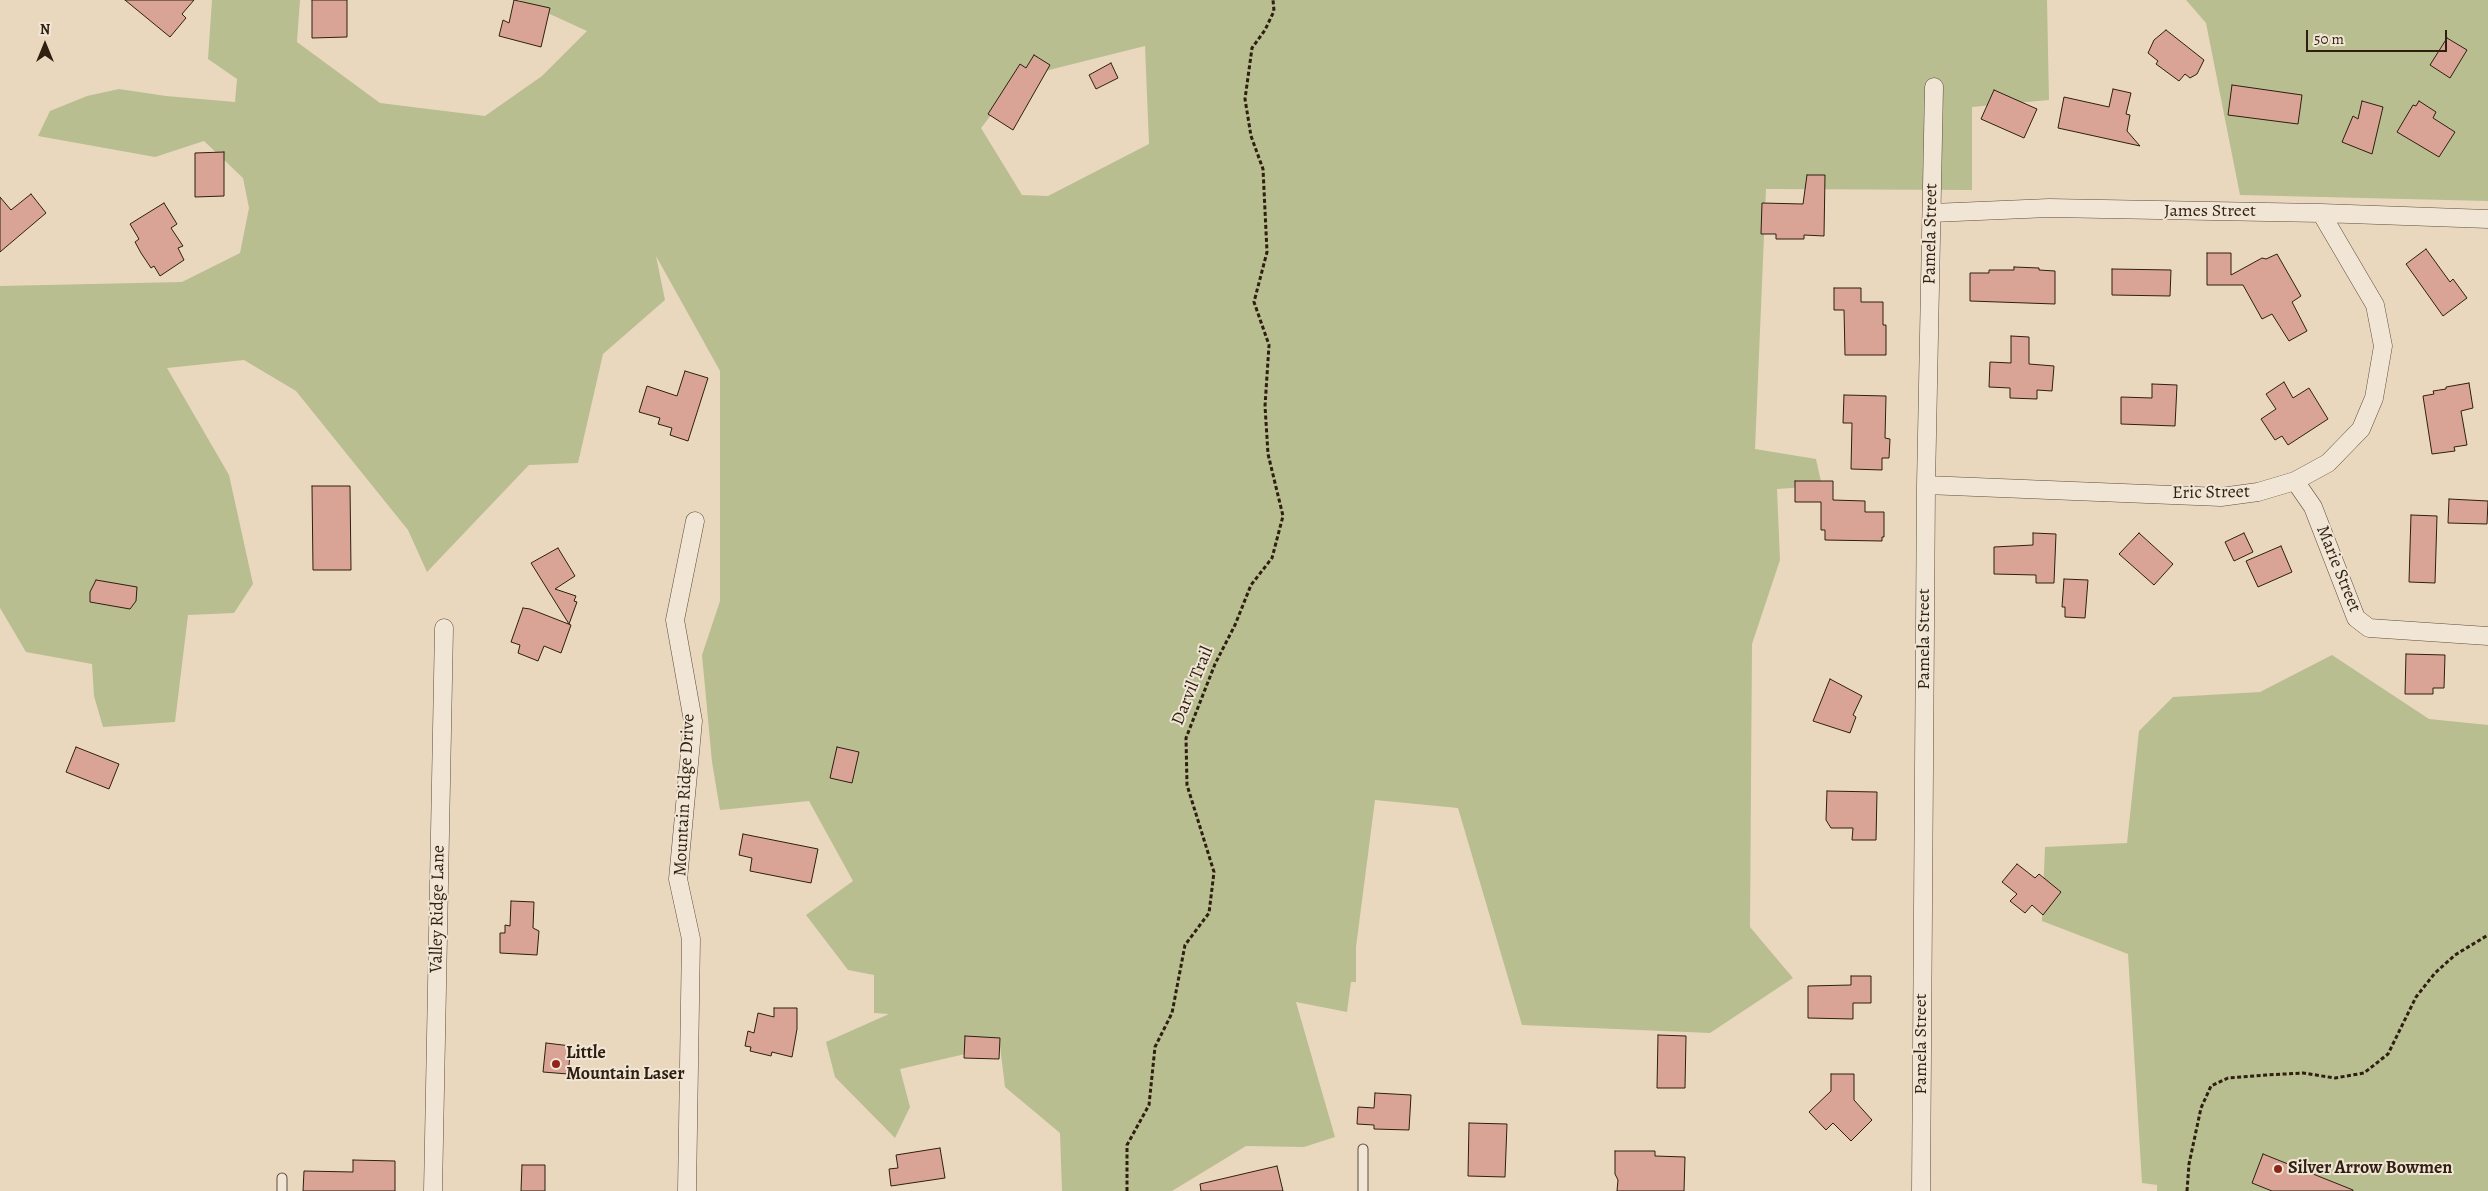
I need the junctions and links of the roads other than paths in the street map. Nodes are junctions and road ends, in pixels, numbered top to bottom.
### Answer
1 (1934, 87) dead end
2 (2321, 212) junction
3 (1932, 213) junction
4 (2488, 219) edge
5 (2295, 481) junction
6 (1926, 485) junction
7 (695, 521) dead end
8 (444, 628) dead end
9 (2488, 636) edge
10 (1363, 1149) dead end
11 (282, 1178) dead end
12 (282, 1191) edge
13 (433, 1191) edge
14 (687, 1191) edge
15 (1363, 1191) edge
16 (1921, 1191) edge

1 - 3 street, Pamela Street
2 - 3 street, James Street
2 - 4 street, James Street
2 - 5 street, Eric Street
3 - 6 street, Pamela Street
5 - 6 street, Eric Street
5 - 9 street, Marie Street
6 - 16 street, Pamela Street
7 - 14 street, Mountain Ridge Drive
8 - 13 street, Valley Ridge Lane
10 - 15 lane
11 - 12 lane

